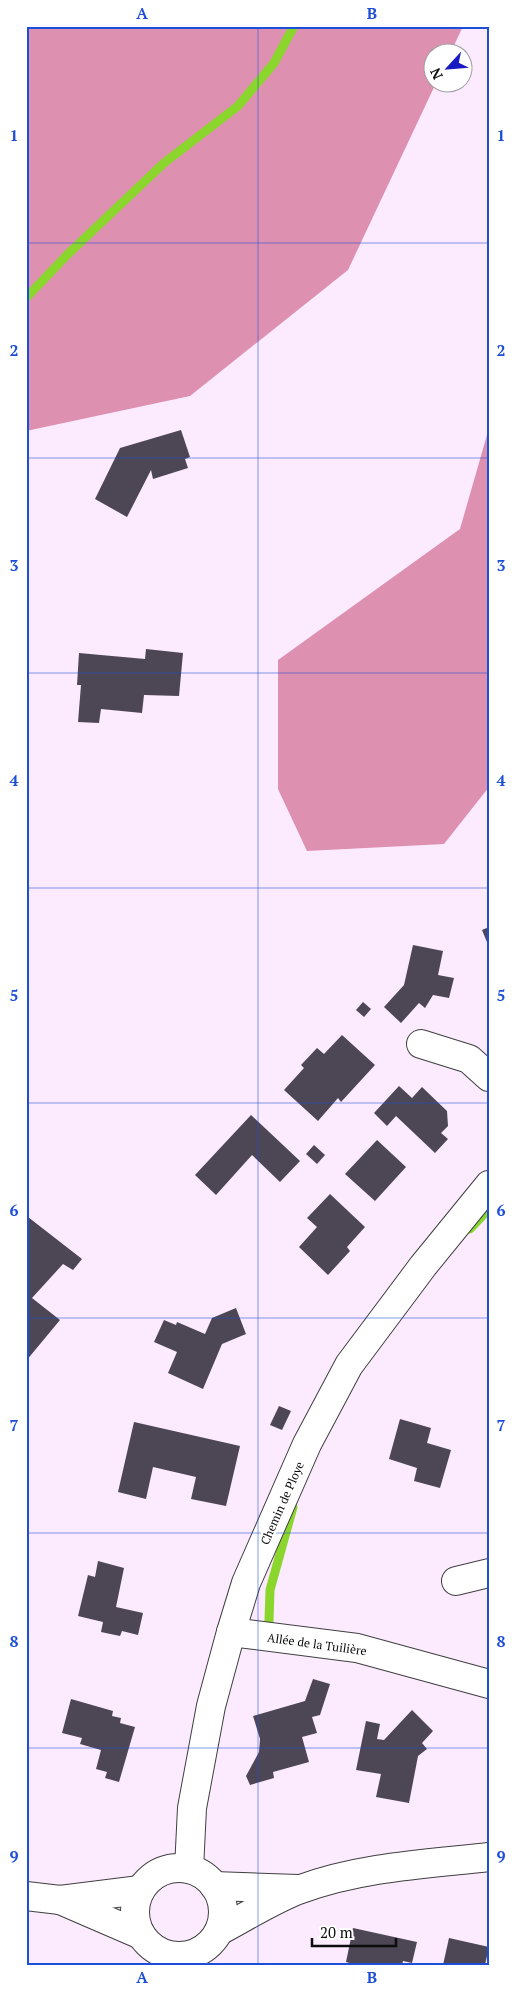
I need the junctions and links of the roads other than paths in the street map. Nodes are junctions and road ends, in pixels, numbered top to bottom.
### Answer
1 (421, 1044) dead end
2 (489, 1077) edge
3 (489, 1186) edge
4 (489, 1573) edge
5 (456, 1581) dead end
6 (231, 1632) junction
7 (489, 1684) edge
8 (489, 1857) edge
9 (189, 1869) junction
10 (214, 1886) junction
11 (300, 1889) junction
12 (140, 1890) junction
13 (26, 1896) edge
14 (60, 1900) junction
15 (219, 1931) junction
16 (140, 1935) junction
17 (169, 1960) edge

1 - 2 street
3 - 6 street, Chemin de Ploye
4 - 5 street
6 - 7 street, Allée de la Tuilière
6 - 9 street, Chemin de Ploye
8 - 11 street
9 - 10 street
9 - 12 street
10 - 11 street
10 - 15 street
11 - 15 street
12 - 14 street
12 - 16 street
13 - 14 street
14 - 16 street
15 - 17 street
16 - 17 street

